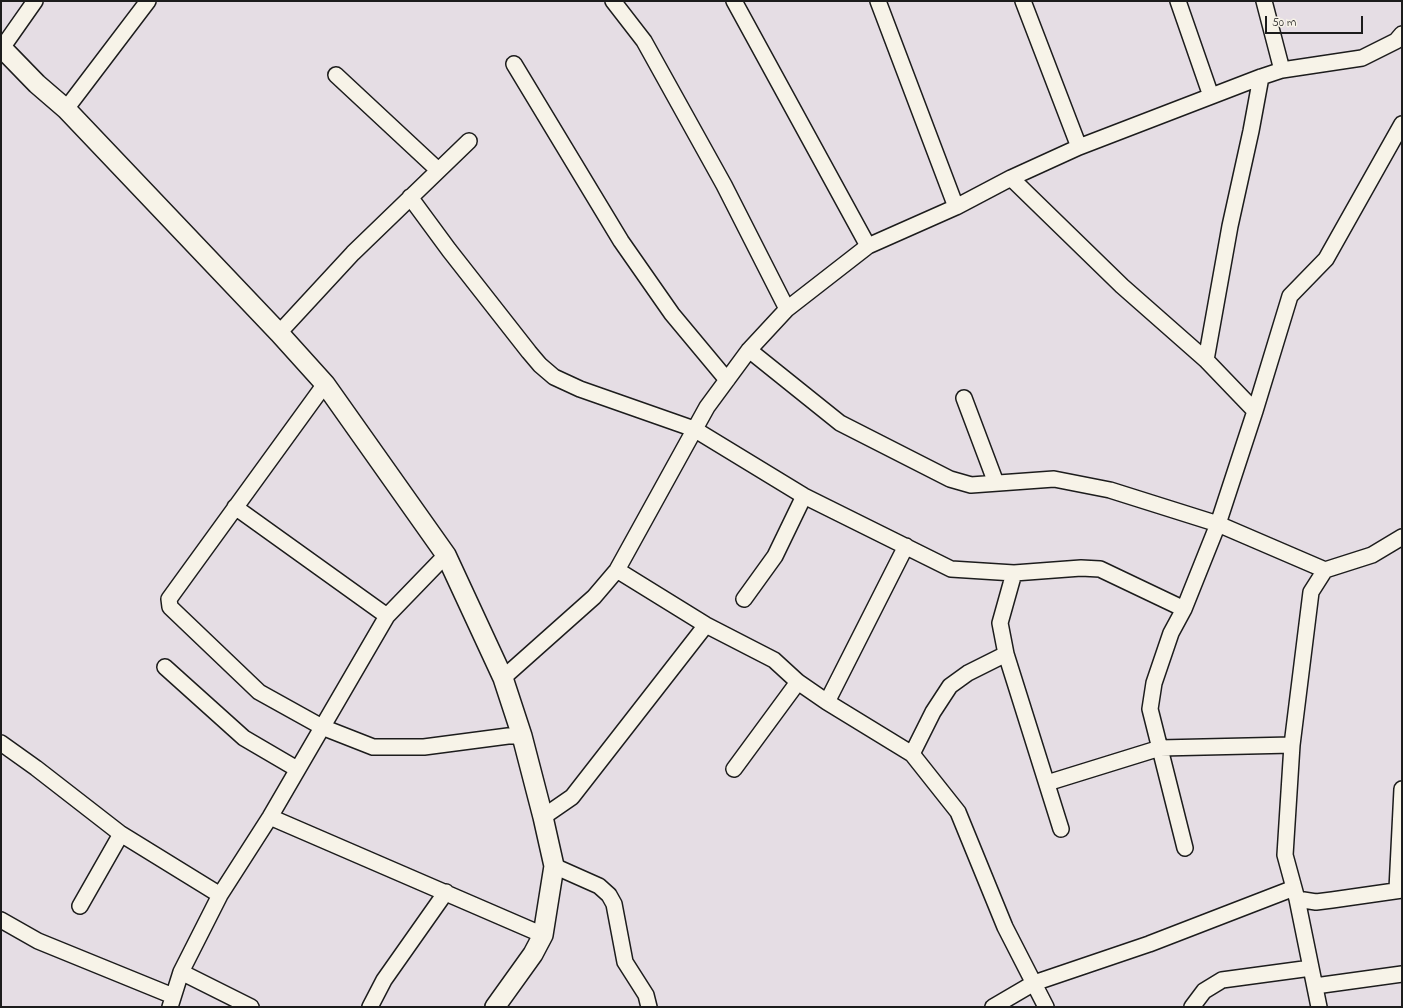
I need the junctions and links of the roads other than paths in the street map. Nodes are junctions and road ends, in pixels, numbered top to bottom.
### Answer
1 (35, 1) edge
2 (148, 1) edge
3 (613, 1) edge
4 (734, 1) edge
5 (878, 1) edge
6 (1023, 1) edge
7 (1178, 1) edge
8 (1264, 1) edge
9 (1402, 34) edge
10 (1, 48) edge
11 (514, 64) dead end
12 (1282, 70) junction
13 (336, 75) dead end
14 (1261, 77) junction
15 (1211, 96) junction
16 (66, 109) junction
17 (1402, 124) edge
18 (469, 141) dead end
19 (1079, 147) junction
20 (438, 170) junction
21 (1011, 178) junction
22 (410, 197) junction
23 (956, 207) junction
24 (868, 246) junction
25 (787, 309) junction
26 (279, 332) junction
27 (749, 350) junction
28 (1206, 360) junction
29 (727, 380) junction
30 (325, 384) junction
31 (964, 398) dead end
32 (1255, 411) junction
33 (694, 429) junction
34 (996, 483) junction
35 (804, 496) junction
36 (235, 507) junction
37 (1218, 524) junction
38 (1402, 537) edge
39 (906, 546) junction
40 (446, 556) junction
41 (617, 570) junction
42 (1325, 570) junction
43 (1014, 573) junction
44 (744, 599) dead end
45 (1184, 609) junction
46 (387, 616) junction
47 (706, 625) junction
48 (1006, 654) junction
49 (165, 667) dead end
50 (503, 678) junction
51 (798, 682) junction
52 (827, 702) junction
53 (322, 728) junction
54 (522, 736) junction
55 (1, 743) edge
56 (1292, 746) junction
57 (1160, 748) junction
58 (912, 754) junction
59 (297, 769) junction
60 (734, 769) dead end
61 (1047, 783) junction
62 (1402, 789) edge
63 (270, 817) junction
64 (543, 817) junction
65 (1061, 829) dead end
66 (121, 834) junction
67 (1185, 848) dead end
68 (554, 866) junction
69 (1400, 890) edge
70 (446, 892) junction
71 (1296, 893) junction
72 (220, 895) junction
73 (80, 906) dead end
74 (1, 920) edge
75 (543, 935) junction
76 (1311, 968) junction
77 (181, 972) junction
78 (1402, 974) edge
79 (1034, 983) junction
80 (1315, 986) junction
81 (171, 1002) edge
82 (251, 1007) edge
83 (370, 1007) edge
84 (496, 1007) edge
85 (649, 1007) edge
86 (993, 1007) edge
87 (1046, 1007) edge
88 (1192, 1007) edge
89 (1319, 1007) edge

1 - 10 street
2 - 16 street
3 - 25 street
4 - 24 street
5 - 23 street
6 - 19 street
7 - 15 street
8 - 12 street
9 - 12 street
10 - 16 street
11 - 29 street
12 - 14 street
13 - 20 street
14 - 15 street
14 - 28 street
15 - 19 street
16 - 26 street
17 - 32 street
18 - 20 street
19 - 21 street
20 - 22 street
21 - 23 street
21 - 28 street
22 - 26 street
22 - 33 street
23 - 24 street
24 - 25 street
25 - 27 street
26 - 30 street
27 - 29 street
27 - 34 street
28 - 32 street
29 - 33 street
30 - 36 street
30 - 40 street
31 - 34 street
32 - 37 street
33 - 35 street
33 - 41 street
34 - 37 street
35 - 39 street
35 - 44 street
36 - 46 street
36 - 53 street
37 - 42 street
37 - 45 street
38 - 42 street
39 - 43 street
39 - 52 street
40 - 46 street
40 - 50 street
41 - 47 street
41 - 50 street
42 - 56 street
43 - 45 street
43 - 48 street
45 - 57 street
46 - 53 street
47 - 51 street
47 - 64 street
48 - 58 street
48 - 61 street
49 - 59 street
50 - 54 street
51 - 52 street
51 - 60 street
52 - 58 street
53 - 54 street
53 - 59 street
54 - 64 street
55 - 66 street
56 - 57 street
56 - 71 street
57 - 61 street
57 - 67 street
58 - 79 street
59 - 63 street
61 - 65 street
62 - 69 street
63 - 70 street
63 - 72 street
64 - 68 street
66 - 72 street
66 - 73 street
68 - 75 street
68 - 85 street
69 - 71 street
70 - 75 street
70 - 83 street
71 - 76 street
71 - 79 street
72 - 77 street
74 - 81 street
75 - 84 street
76 - 80 street
76 - 88 street
77 - 81 street
77 - 82 street
78 - 80 street
79 - 86 street
79 - 87 street
80 - 89 street

